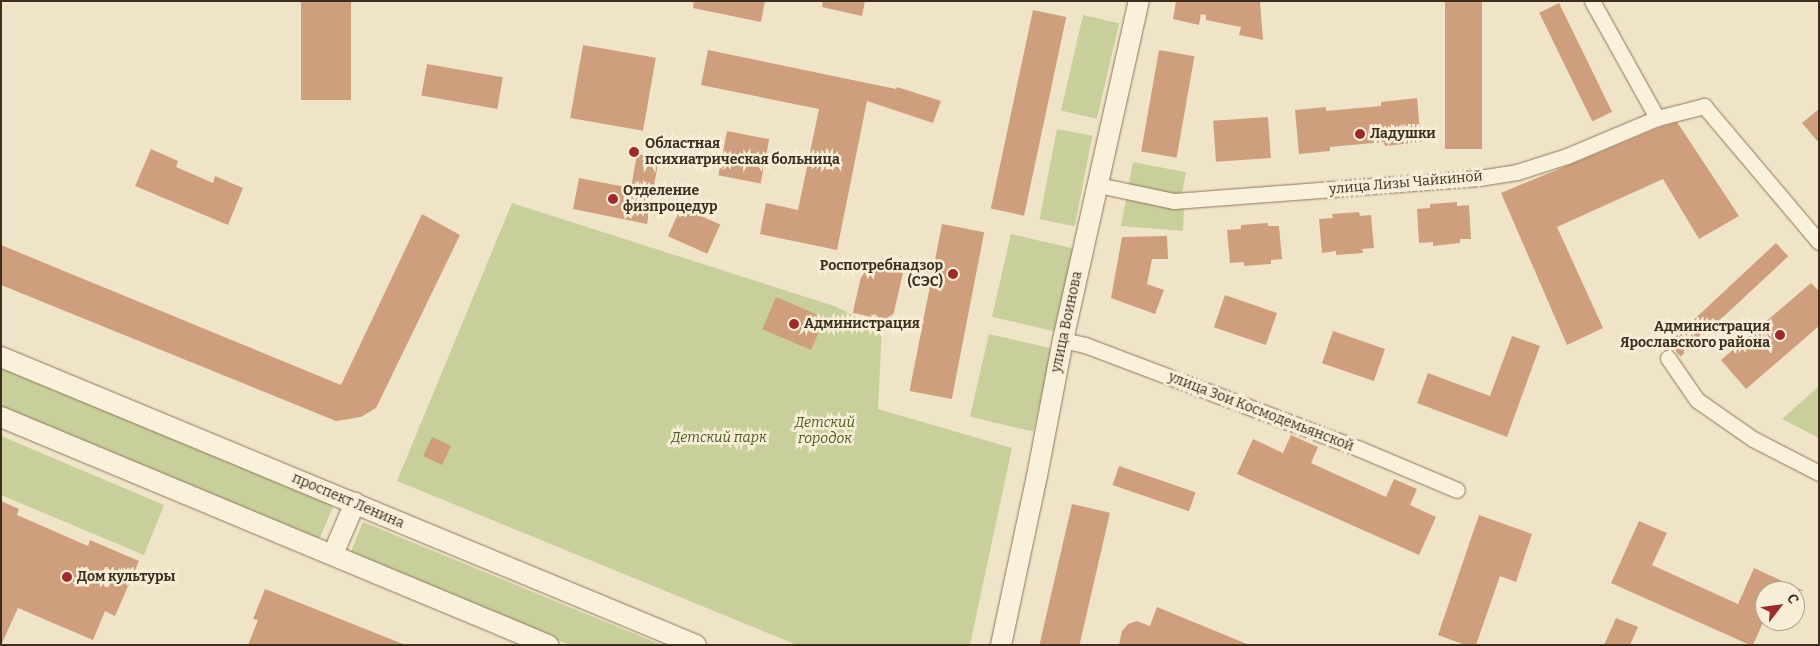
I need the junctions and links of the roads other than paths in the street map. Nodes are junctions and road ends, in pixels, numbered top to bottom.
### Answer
1 (1139, 1) edge
2 (1592, 1) edge
3 (1657, 118) junction
4 (1098, 185) junction
5 (1819, 242) edge
6 (1062, 340) junction
7 (1, 356) edge
8 (1668, 358) dead end
9 (1, 417) edge
10 (1819, 473) edge
11 (1457, 490) dead end
12 (355, 503) junction
13 (333, 554) junction
14 (548, 645) edge
15 (696, 645) edge
16 (1001, 645) edge

1 - 4 main road, улица Воинова
2 - 3 street
3 - 4 street, улица Лизы Чайкиной
3 - 5 street, улица Лизы Чайкиной
4 - 6 main road, улица Воинова
6 - 11 street, улица Зои Космодемьянской
6 - 16 main road, улица Воинова
7 - 12 main road, проспект Ленина
8 - 10 street
9 - 13 main road
12 - 13 main road
12 - 15 main road, проспект Ленина
13 - 14 main road

